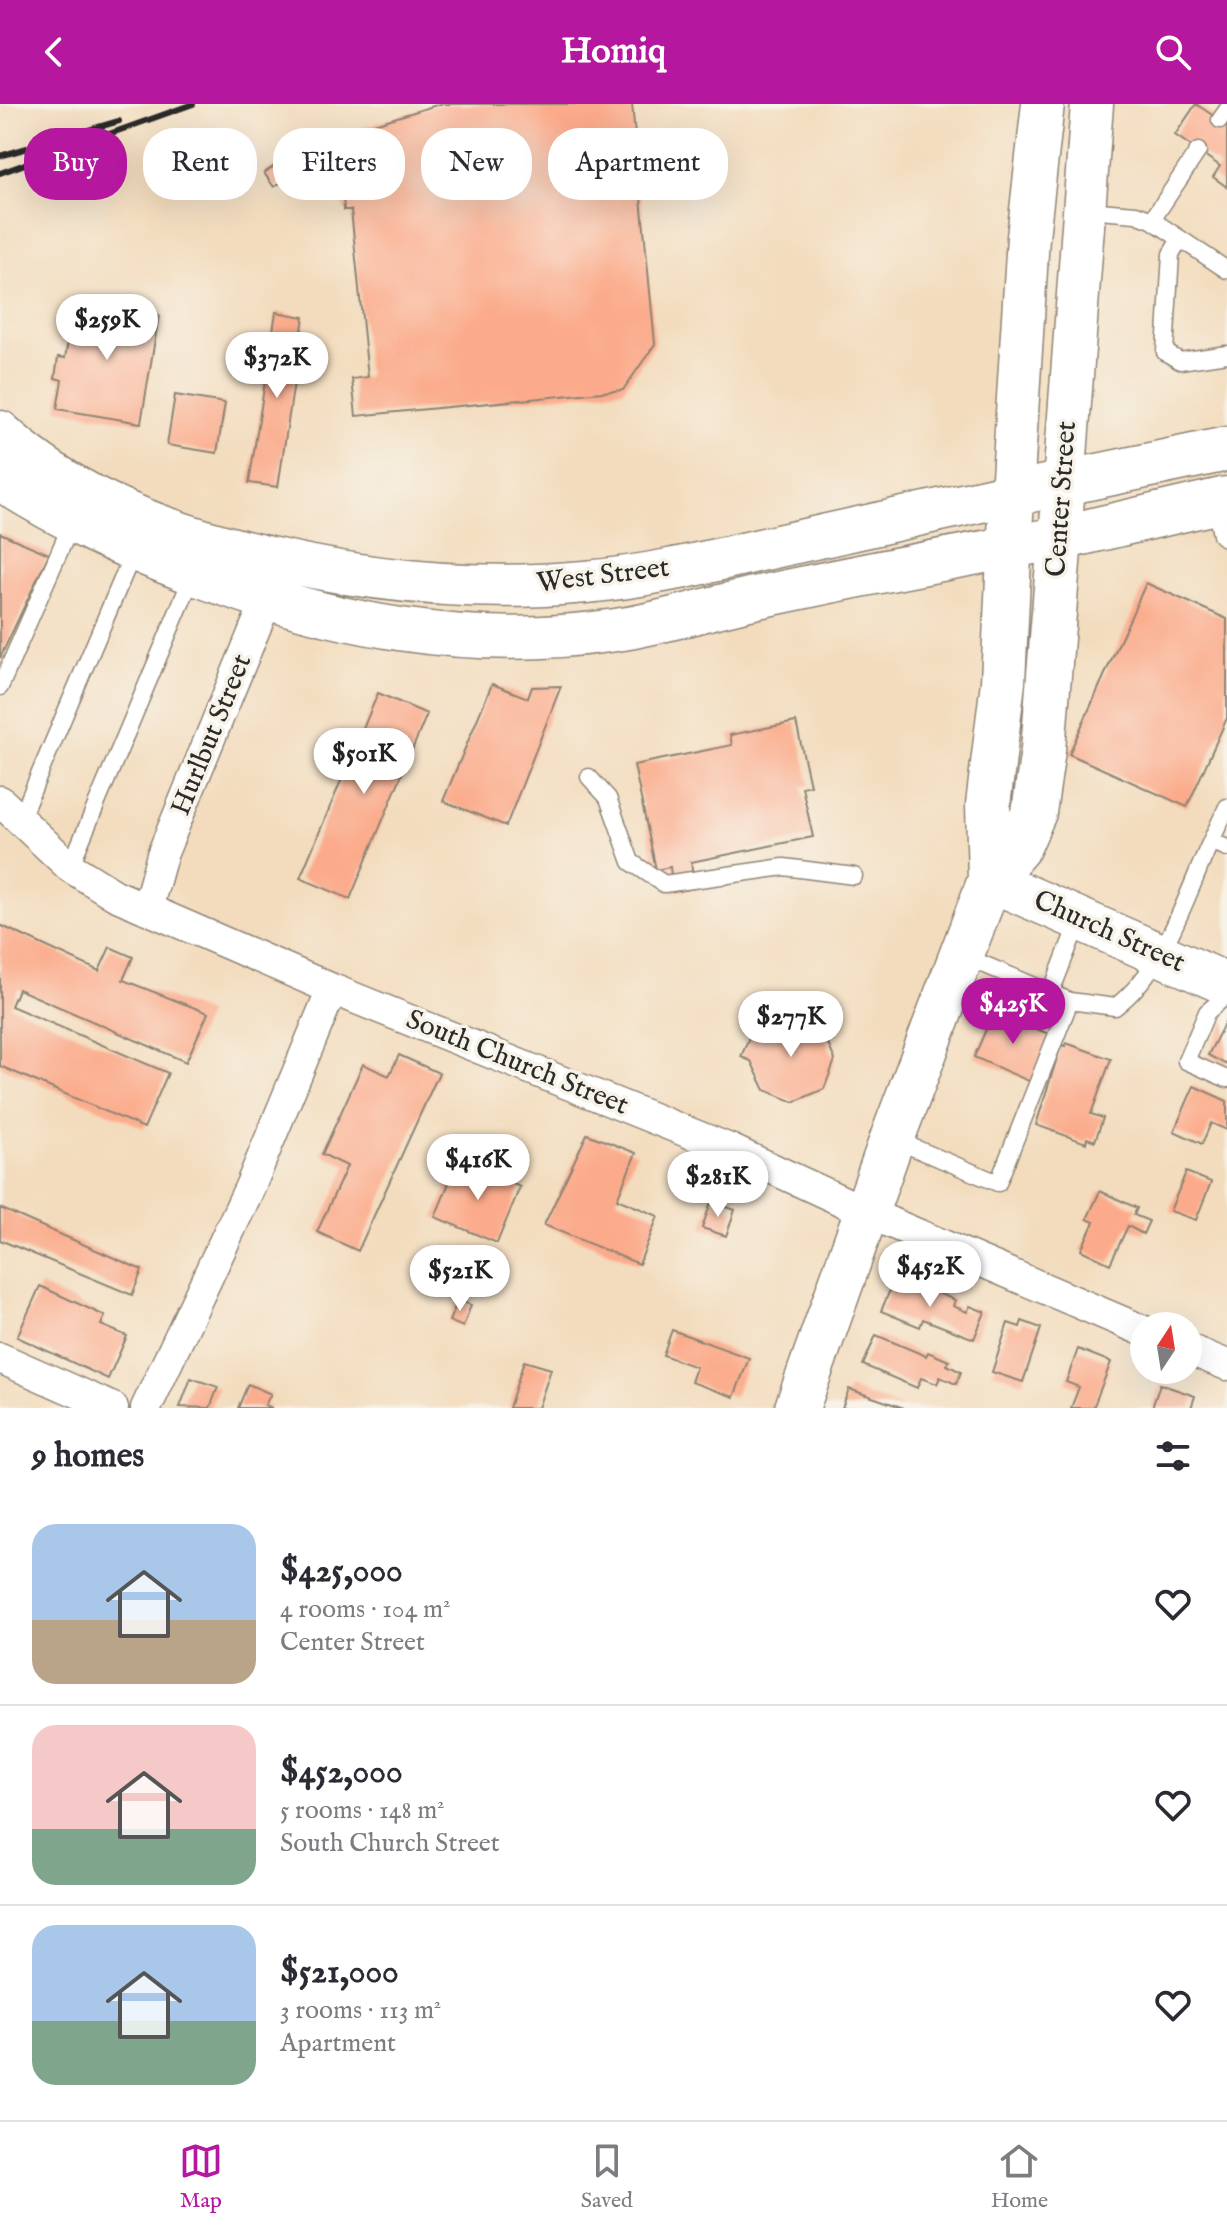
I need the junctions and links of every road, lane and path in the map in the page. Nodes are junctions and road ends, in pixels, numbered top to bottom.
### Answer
1 (1043, 104) edge
2 (1092, 104) edge
3 (1121, 104) edge
4 (1198, 151) dead end
5 (1084, 208) junction
6 (1152, 220) junction
7 (1180, 239) junction
8 (1227, 270) edge
9 (1227, 354) edge
10 (0, 432) edge
11 (1227, 449) edge
12 (0, 479) edge
13 (1064, 482) junction
14 (1012, 494) junction
15 (1223, 513) edge
16 (72, 523) junction
17 (1060, 538) junction
18 (1010, 547) junction
19 (134, 551) junction
20 (194, 574) junction
21 (274, 581) junction
22 (0, 687) edge
23 (589, 777) dead end
24 (1227, 807) edge
25 (10, 810) edge
26 (1219, 845) edge
27 (70, 867) junction
28 (854, 876) dead end
29 (990, 880) junction
30 (147, 909) junction
31 (1079, 919) junction
32 (1159, 954) junction
33 (962, 955) junction
34 (1227, 984) edge
35 (332, 989) junction
36 (1051, 992) junction
37 (1227, 995) edge
38 (1070, 1001) junction
39 (1227, 1079) edge
40 (892, 1139) junction
41 (868, 1213) junction
42 (1130, 1325) edge
43 (1202, 1355) edge
44 (0, 1358) edge
45 (1227, 1365) edge
46 (108, 1407) edge
47 (146, 1408) edge
48 (797, 1408) edge

1 - 14 street, Center Street
2 - 5 street, Center Street
3 - 5 street
4 - 6 lane
5 - 6 lane
5 - 13 street, Center Street
6 - 7 lane
7 - 8 lane
7 - 9 lane
10 - 21 street, West Street
11 - 13 highway, West Street
12 - 16 street, West Street
13 - 14 highway, West Street
13 - 17 street, Center Street
14 - 18 highway, Center Street
14 - 21 street, West Street
15 - 17 highway, West Street
16 - 19 street, West Street
16 - 22 lane
17 - 18 street, West Street
17 - 29 highway, Center Street
18 - 21 street, West Street
18 - 29 highway, Center Street
19 - 20 street, West Street
19 - 25 lane
20 - 21 street, West Street
20 - 27 lane
21 - 30 street, Hurlbut Street
23 - 28 lane
24 - 26 lane
25 - 27 street, South Church Street
26 - 32 lane
27 - 30 street, South Church Street
29 - 31 street, Church Street
29 - 33 highway, Center Street
30 - 35 street, South Church Street
31 - 32 street, Church Street
31 - 36 lane
32 - 34 street, Church Street
32 - 38 lane
33 - 36 lane
33 - 40 highway, Center Street
35 - 41 street, South Church Street
35 - 47 street
36 - 38 lane
37 - 39 lane
38 - 40 lane
40 - 41 highway, Center Street
41 - 42 street, South Church Street
41 - 48 highway, Center Street
43 - 45 street
44 - 46 street

